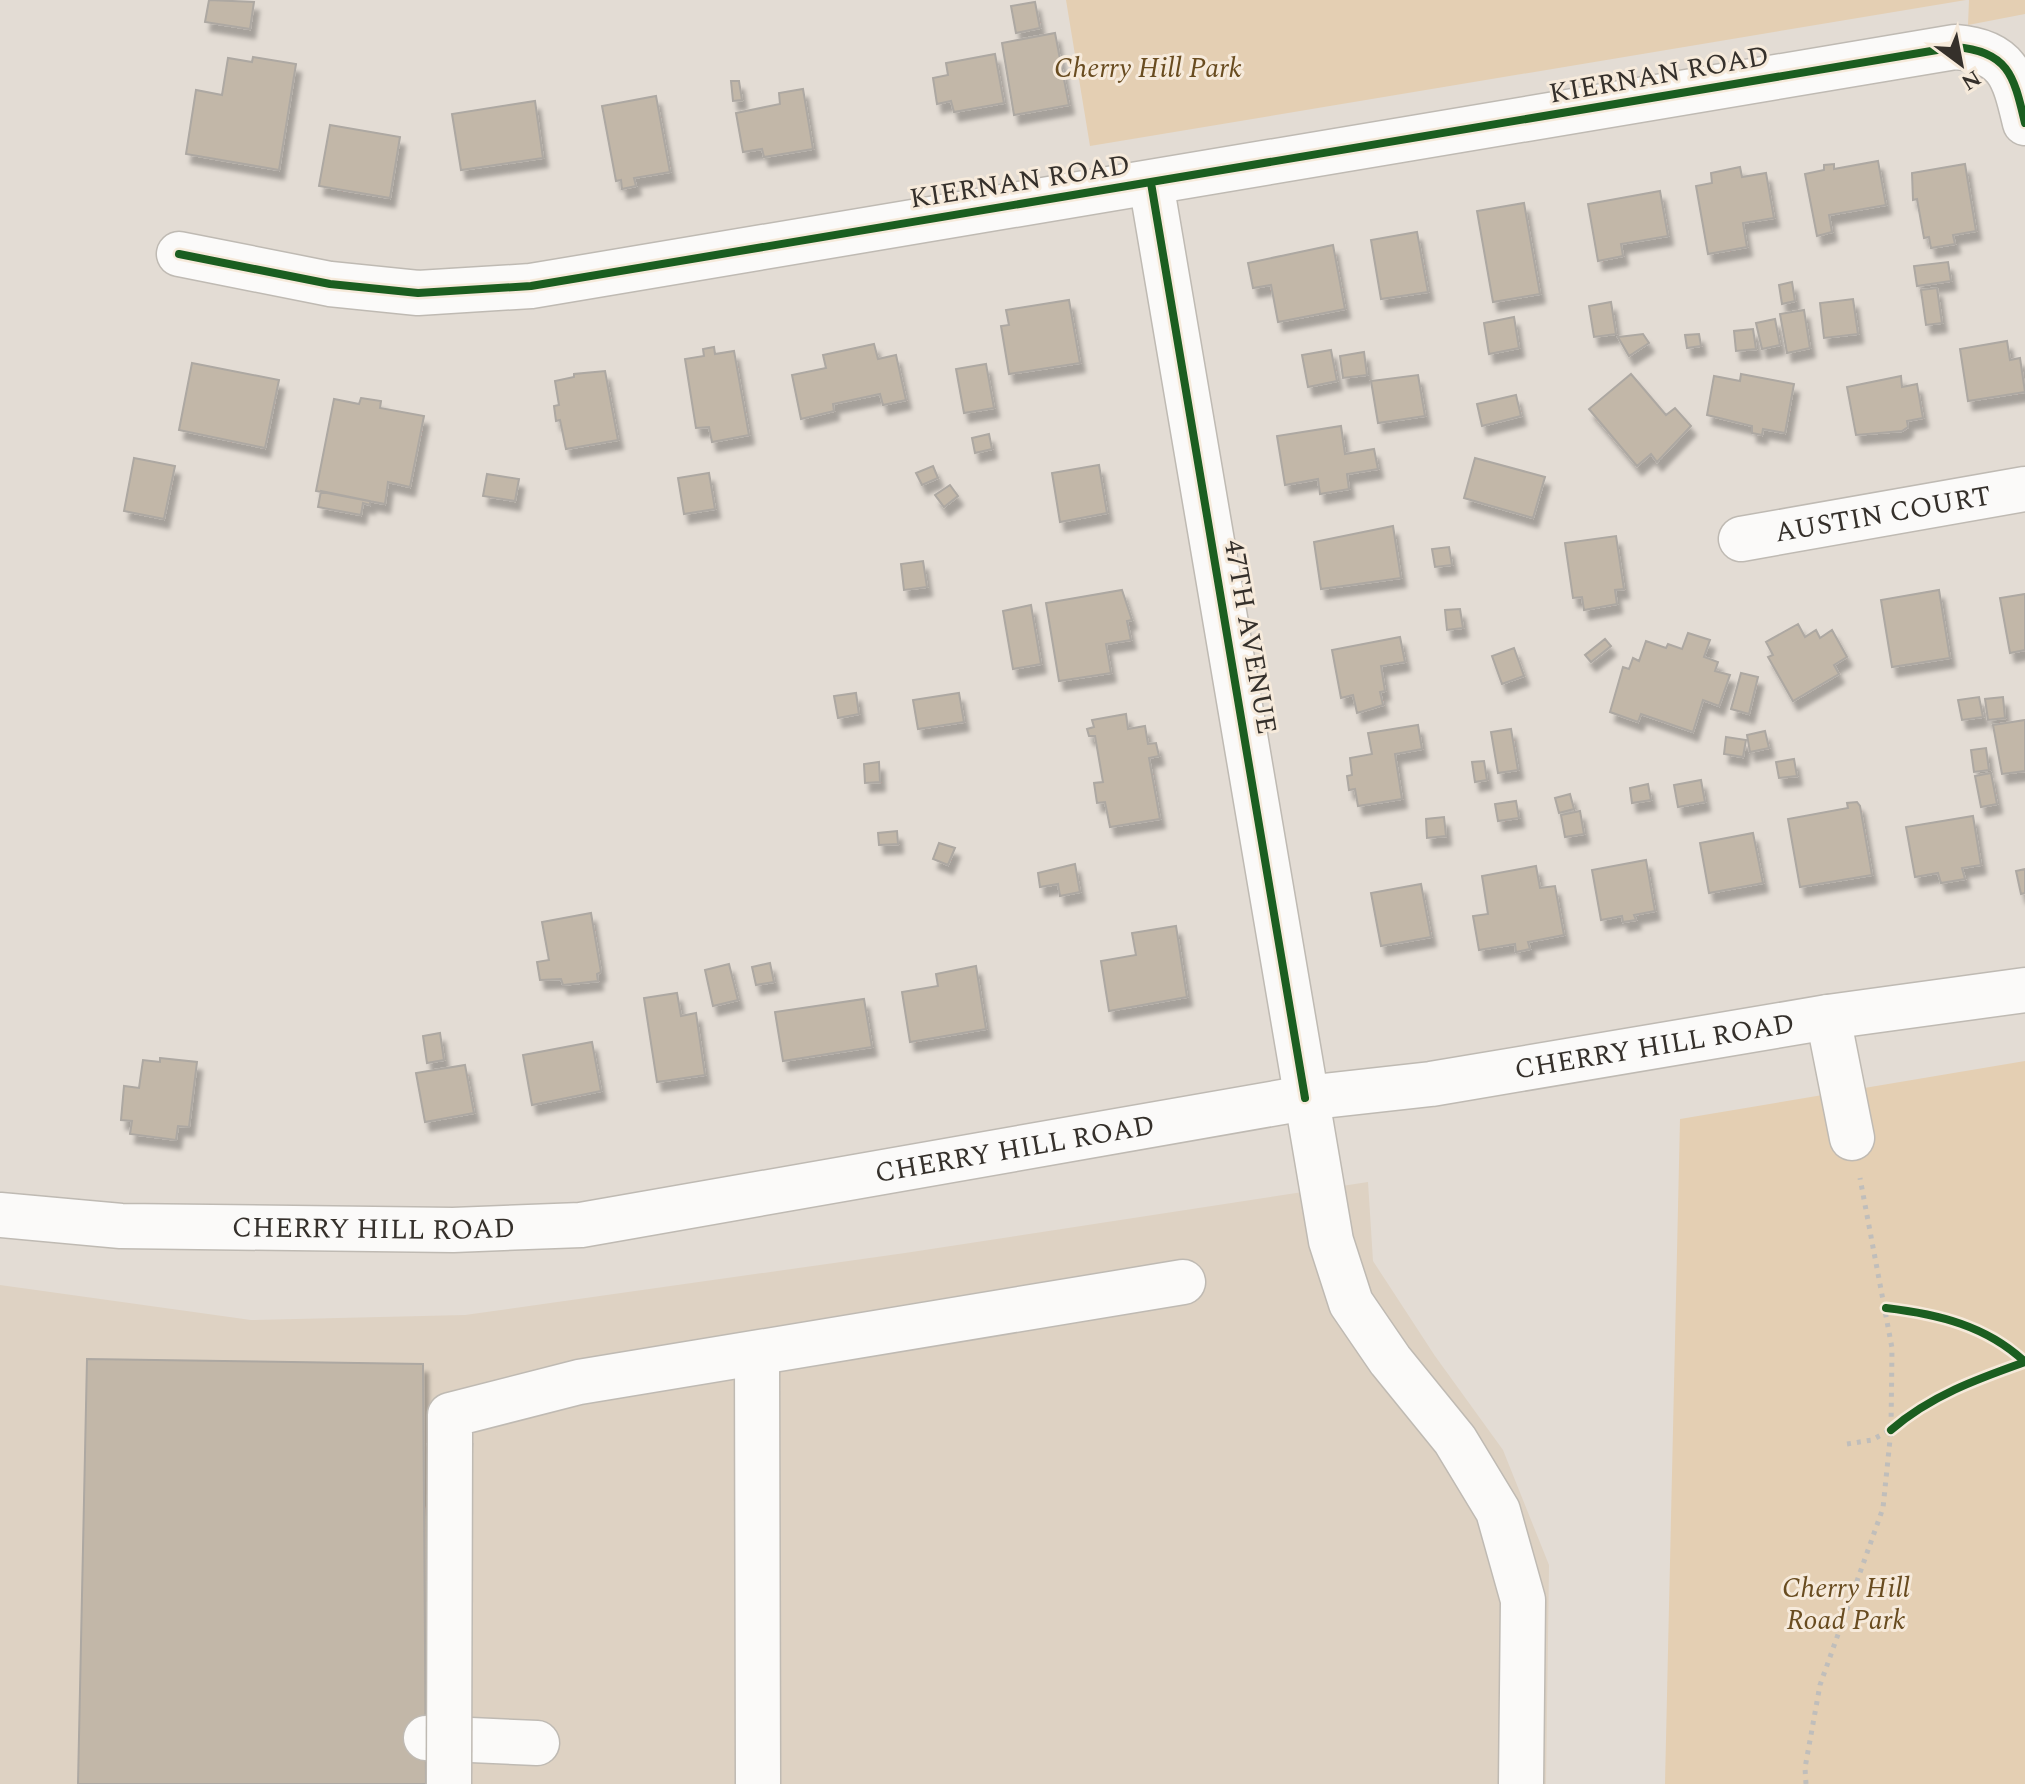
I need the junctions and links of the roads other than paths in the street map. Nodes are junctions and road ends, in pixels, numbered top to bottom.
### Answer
1 (2025, 123) edge
2 (1151, 183) junction
3 (179, 254) dead end
4 (2025, 489) edge
5 (1741, 539) dead end
6 (2025, 990) edge
7 (1828, 1017) junction
8 (1305, 1098) junction
9 (1852, 1138) road end
10 (0, 1215) edge
11 (1183, 1282) dead end
12 (757, 1353) junction
13 (426, 1738) dead end
14 (537, 1743) dead end
15 (449, 1784) edge
16 (758, 1784) edge
17 (1521, 1784) edge

1 - 2 street, KIERNAN ROAD
2 - 3 street, KIERNAN ROAD
2 - 8 street, 47TH AVENUE
4 - 5 street, AUSTIN COURT
6 - 7 street, CHERRY HILL ROAD
7 - 8 street, CHERRY HILL ROAD
7 - 9 street
8 - 10 street, CHERRY HILL ROAD
8 - 17 street, 47TH AVENUE
11 - 12 street
12 - 15 street, bridge
12 - 16 street
13 - 14 street

